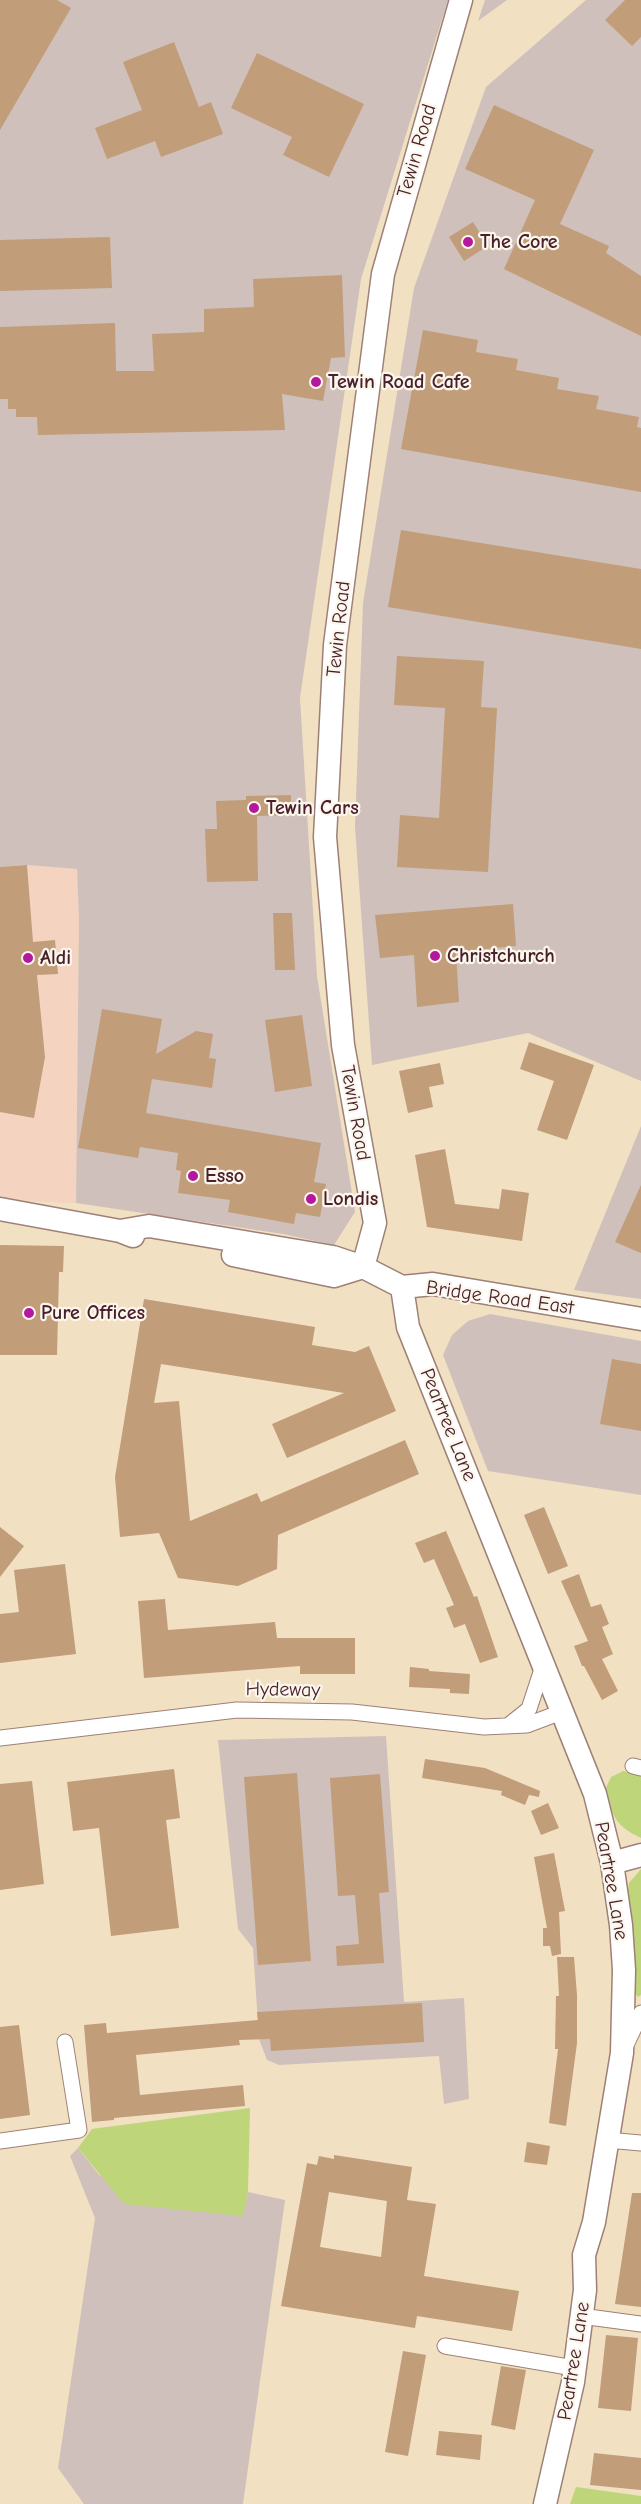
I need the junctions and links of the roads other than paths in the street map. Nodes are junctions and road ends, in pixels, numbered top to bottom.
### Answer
1 (461, 0) edge
2 (0, 1209) edge
3 (363, 1267) junction
4 (402, 1287) junction
5 (641, 1319) edge
6 (544, 1663) junction
7 (564, 1711) junction
8 (509, 1725) junction
9 (0, 1738) edge
10 (641, 1855) edge
11 (612, 1863) junction
12 (641, 2013) edge
13 (65, 2042) dead end
14 (622, 2053) junction
15 (607, 2140) junction
16 (0, 2141) edge
17 (641, 2143) edge
18 (581, 2316) junction
19 (641, 2324) edge
20 (445, 2346) dead end
21 (574, 2368) junction
22 (545, 2504) edge

1 - 3 street, Tewin Road
2 - 3 street
3 - 4 street, Bridge Road East
4 - 5 street, Bridge Road East
4 - 6 street, Peartree Lane
6 - 7 street, Peartree Lane
6 - 8 street
7 - 8 street, Hydeway
7 - 11 street, Peartree Lane
8 - 9 street, Hydeway
10 - 11 street
11 - 14 street, Peartree Lane
12 - 14 street
13 - 16 street
14 - 15 street, Peartree Lane
15 - 17 street
15 - 18 street, Peartree Lane
18 - 19 street
18 - 21 street, Peartree Lane
20 - 21 street
21 - 22 street, Peartree Lane

